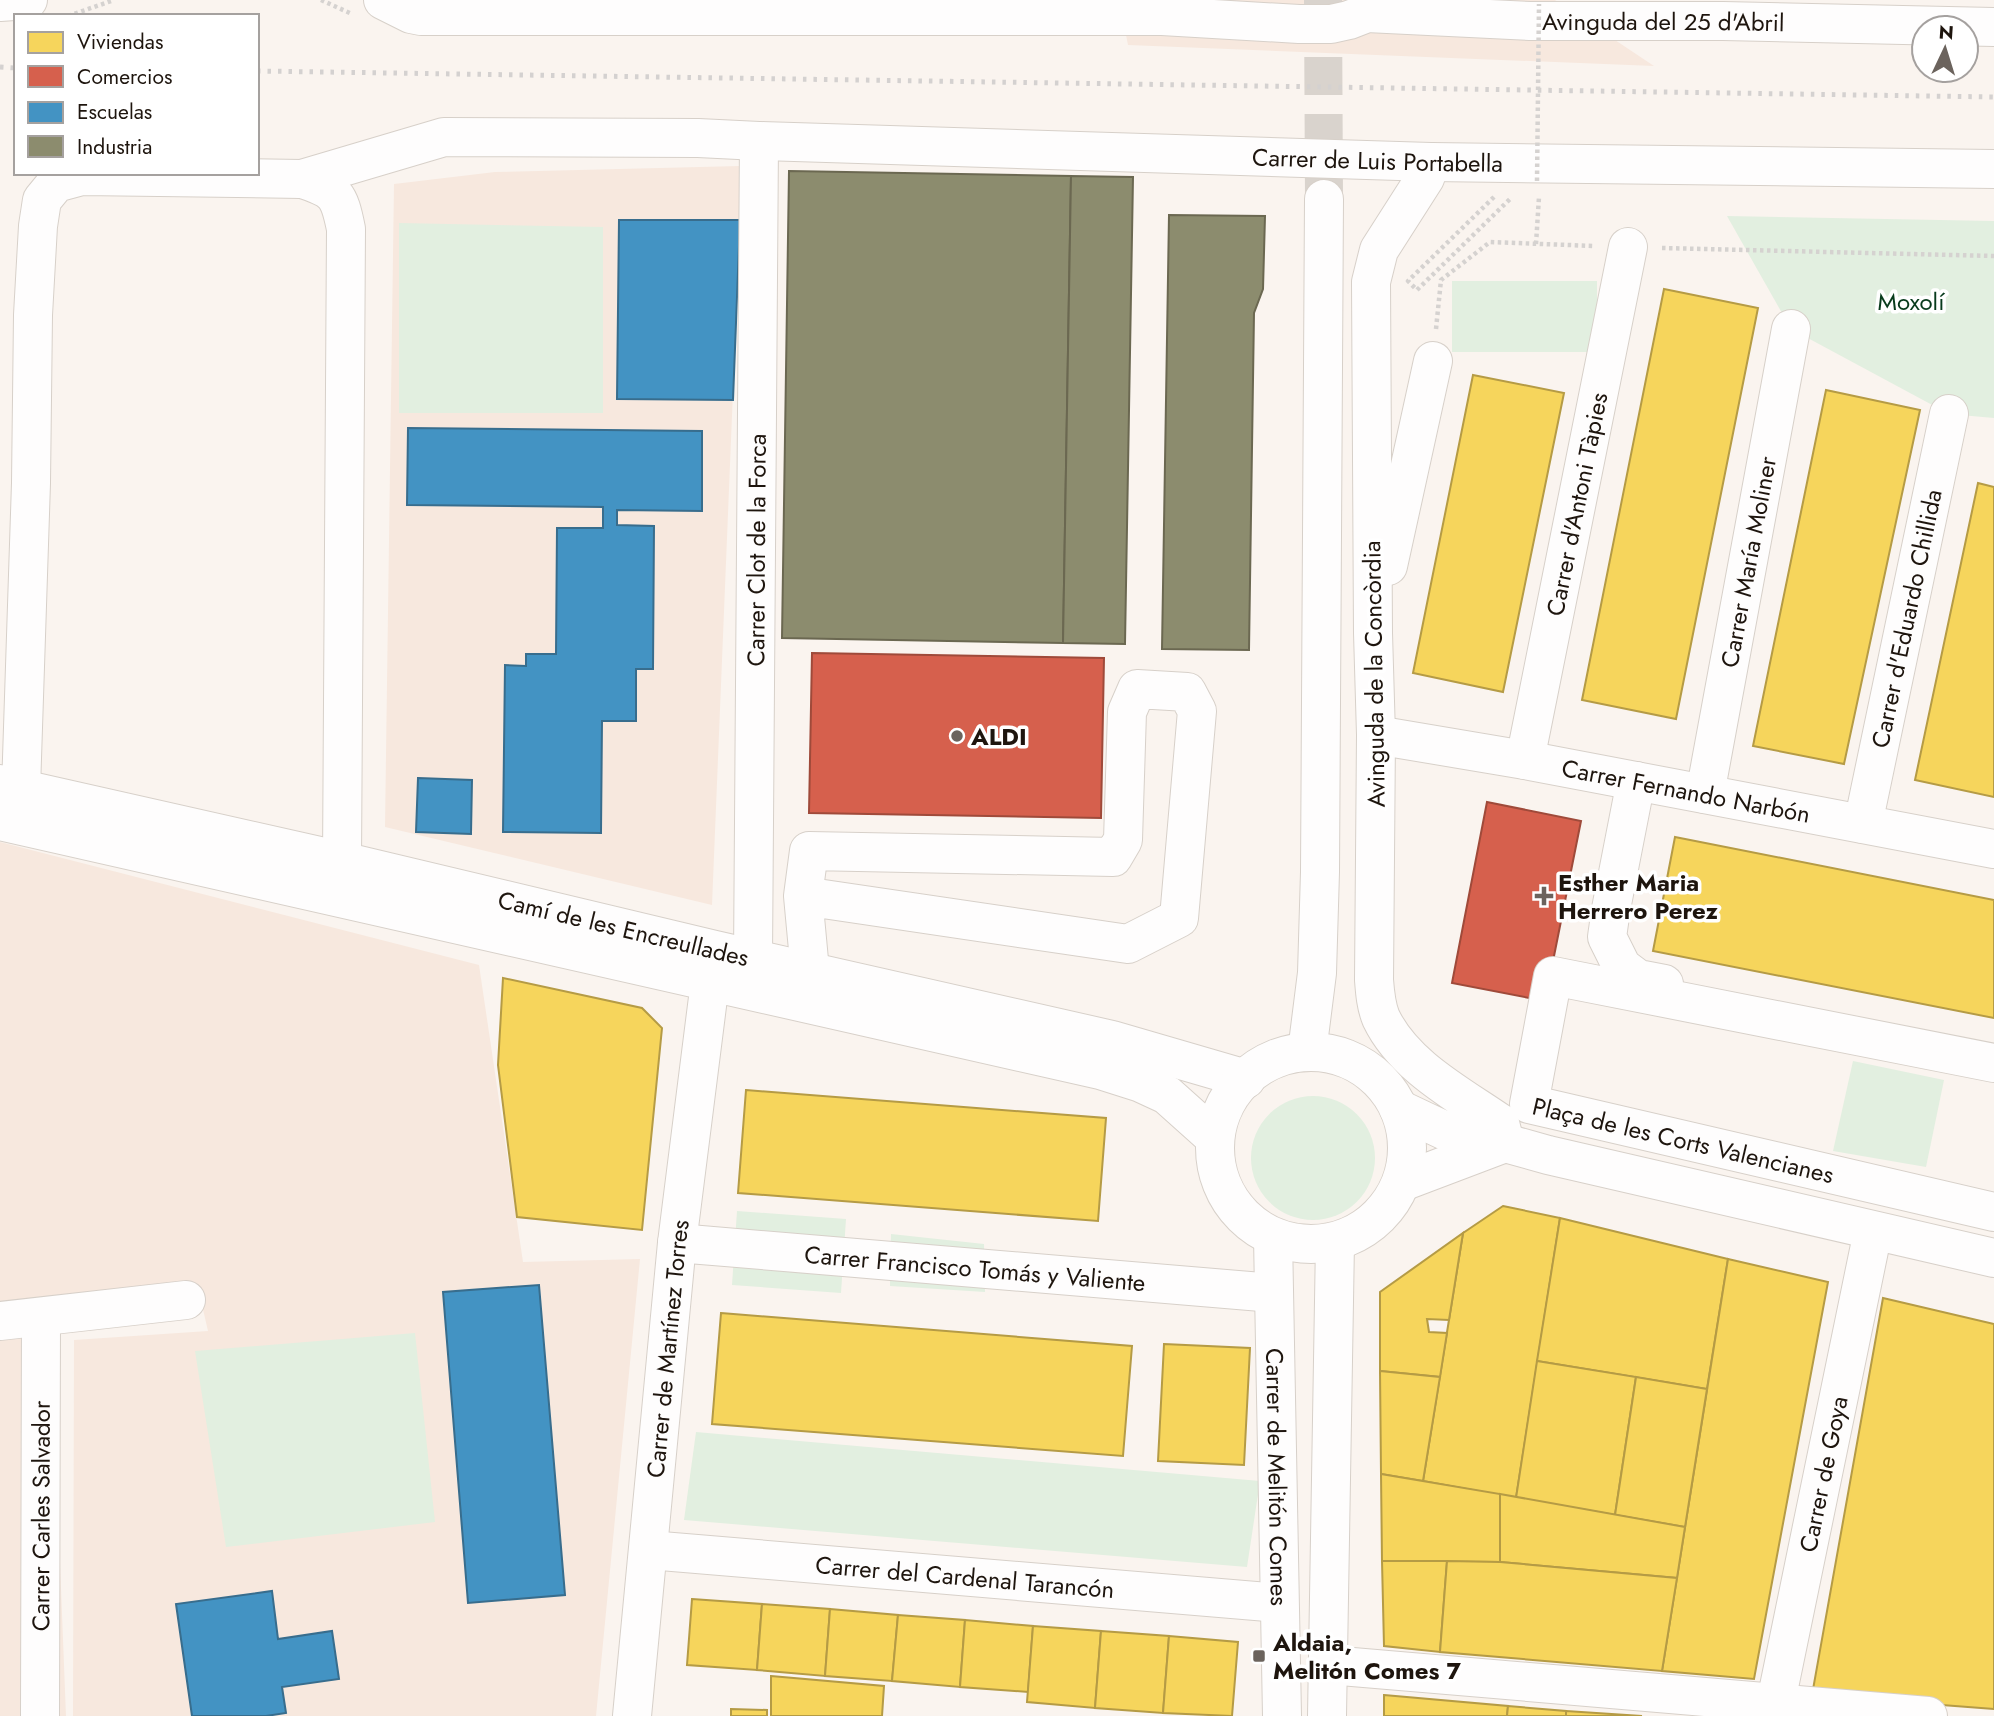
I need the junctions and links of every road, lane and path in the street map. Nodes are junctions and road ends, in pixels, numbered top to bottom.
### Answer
1 (28, 0) edge
2 (114, 0) edge
3 (1455, 0) edge
4 (0, 2) edge
5 (1539, 4) dead end
6 (395, 5) edge
7 (688, 7) edge
8 (1372, 7) edge
9 (976, 8) edge
10 (1170, 8) edge
11 (1266, 11) edge
12 (74, 14) edge
13 (1497, 20) junction
14 (1994, 27) edge
15 (759, 141) junction
16 (1431, 162) junction
17 (1994, 169) edge
18 (302, 179) junction
19 (1536, 181) dead end
20 (1500, 191) dead end
21 (1517, 192) dead end
22 (1540, 192) dead end
23 (1324, 199) tunnel mouth
24 (1536, 244) junction
25 (1628, 247) junction
26 (1994, 256) edge
27 (1791, 330) dead end
28 (1433, 361) joint
29 (1949, 414) dead end
30 (1373, 633) junction
31 (1376, 735) junction
32 (1525, 760) junction
33 (1636, 781) junction
34 (11, 786) edge
35 (1705, 794) junction
36 (0, 821) edge
37 (1863, 824) junction
38 (1994, 849) edge
39 (342, 862) junction
40 (803, 896) junction
41 (753, 958) junction
42 (810, 971) junction
43 (710, 982) junction
44 (1307, 1052) junction
45 (1994, 1052) edge
46 (1994, 1063) edge
47 (1246, 1079) junction
48 (1399, 1109) junction
49 (1215, 1138) junction
50 (1505, 1143) junction
51 (1402, 1182) junction
52 (1994, 1212) edge
53 (1873, 1231) junction
54 (1273, 1237) junction
55 (1335, 1242) junction
56 (677, 1243) junction
57 (1994, 1258) edge
58 (1273, 1293) junction
59 (186, 1300) dead end
60 (41, 1318) junction
61 (0, 1321) edge
62 (649, 1550) junction
63 (1279, 1604) junction
64 (1329, 1665) junction
65 (1774, 1709) edge
66 (40, 1716) edge
67 (632, 1716) edge
68 (1282, 1716) edge
69 (1327, 1716) edge
70 (1928, 1716) edge

1 - 4 street
2 - 12 path
3 - 13 street
5 - 19 path, bridge
6 - 7 street, Avinguda del 25 d'Abril
7 - 9 street, Avinguda del 25 d'Abril
8 - 11 street, Avinguda del 25 d'Abril
8 - 13 street, Avinguda del 25 d'Abril
9 - 10 street, Avinguda del 25 d'Abril
10 - 11 street, Avinguda del 25 d'Abril
13 - 14 street, Avinguda del 25 d'Abril
15 - 16 street, Carrer de Luis Portabella
15 - 18 street, Carrer de Luis Portabella
15 - 41 street, Carrer Clot de la Forca
16 - 17 street, Carrer de Luis Portabella
16 - 30 street, Avinguda de la Concòrdia
18 - 34 street
18 - 39 street
20 - 21 path
22 - 24 path
23 - 44 street, Avinguda de la Concòrdia
24 - 25 path
24 - 28 path
25 - 26 path
25 - 32 street, Carrer d'Antoni Tàpies
27 - 35 street, Carrer María Moliner
28 - 30 street
29 - 37 street, Carrer d'Eduardo Chillida
30 - 31 street, Avinguda de la Concòrdia
31 - 32 street, Carrer Fernando Narbón
31 - 50 street, Avinguda de la Concòrdia
32 - 33 street, Carrer Fernando Narbón
33 - 35 street, Carrer Fernando Narbón
33 - 45 street
34 - 39 street, Camí de les Encreullades
35 - 37 street, Carrer Fernando Narbón
36 - 43 street, Camí de les Encreullades
37 - 38 street, Carrer Fernando Narbón
39 - 41 street, Camí de les Encreullades
40 - 40 street
40 - 42 street
41 - 42 street, Camí de les Encreullades
42 - 47 street, Camí de les Encreullades
43 - 49 street, Camí de les Encreullades
43 - 56 street, Carrer de Martínez Torres
44 - 47 street
44 - 48 street
46 - 52 street, Plaça de les Corts Valencianes
47 - 49 street
48 - 50 street, Plaça de les Corts Valencianes
48 - 51 street
49 - 54 street
50 - 51 street
50 - 53 street, Plaça de les Corts Valencianes
51 - 55 street
53 - 57 street, Plaça de les Corts Valencianes
53 - 65 street, Carrer de Goya
54 - 55 street
54 - 58 street, Carrer de Melitón Comes
55 - 64 street, Carrer de Melitón Comes
56 - 58 street, Carrer Francisco Tomás y Valiente
56 - 62 street, Carrer de Martínez Torres
58 - 63 street, Carrer de Melitón Comes
59 - 60 street
60 - 61 street
60 - 66 street, Carrer Carles Salvador
62 - 63 street, Carrer del Cardenal Tarancón
62 - 67 street, Carrer de Martínez Torres
63 - 68 street, Carrer de Melitón Comes
64 - 65 street
64 - 69 street, Carrer de Melitón Comes
65 - 70 street

